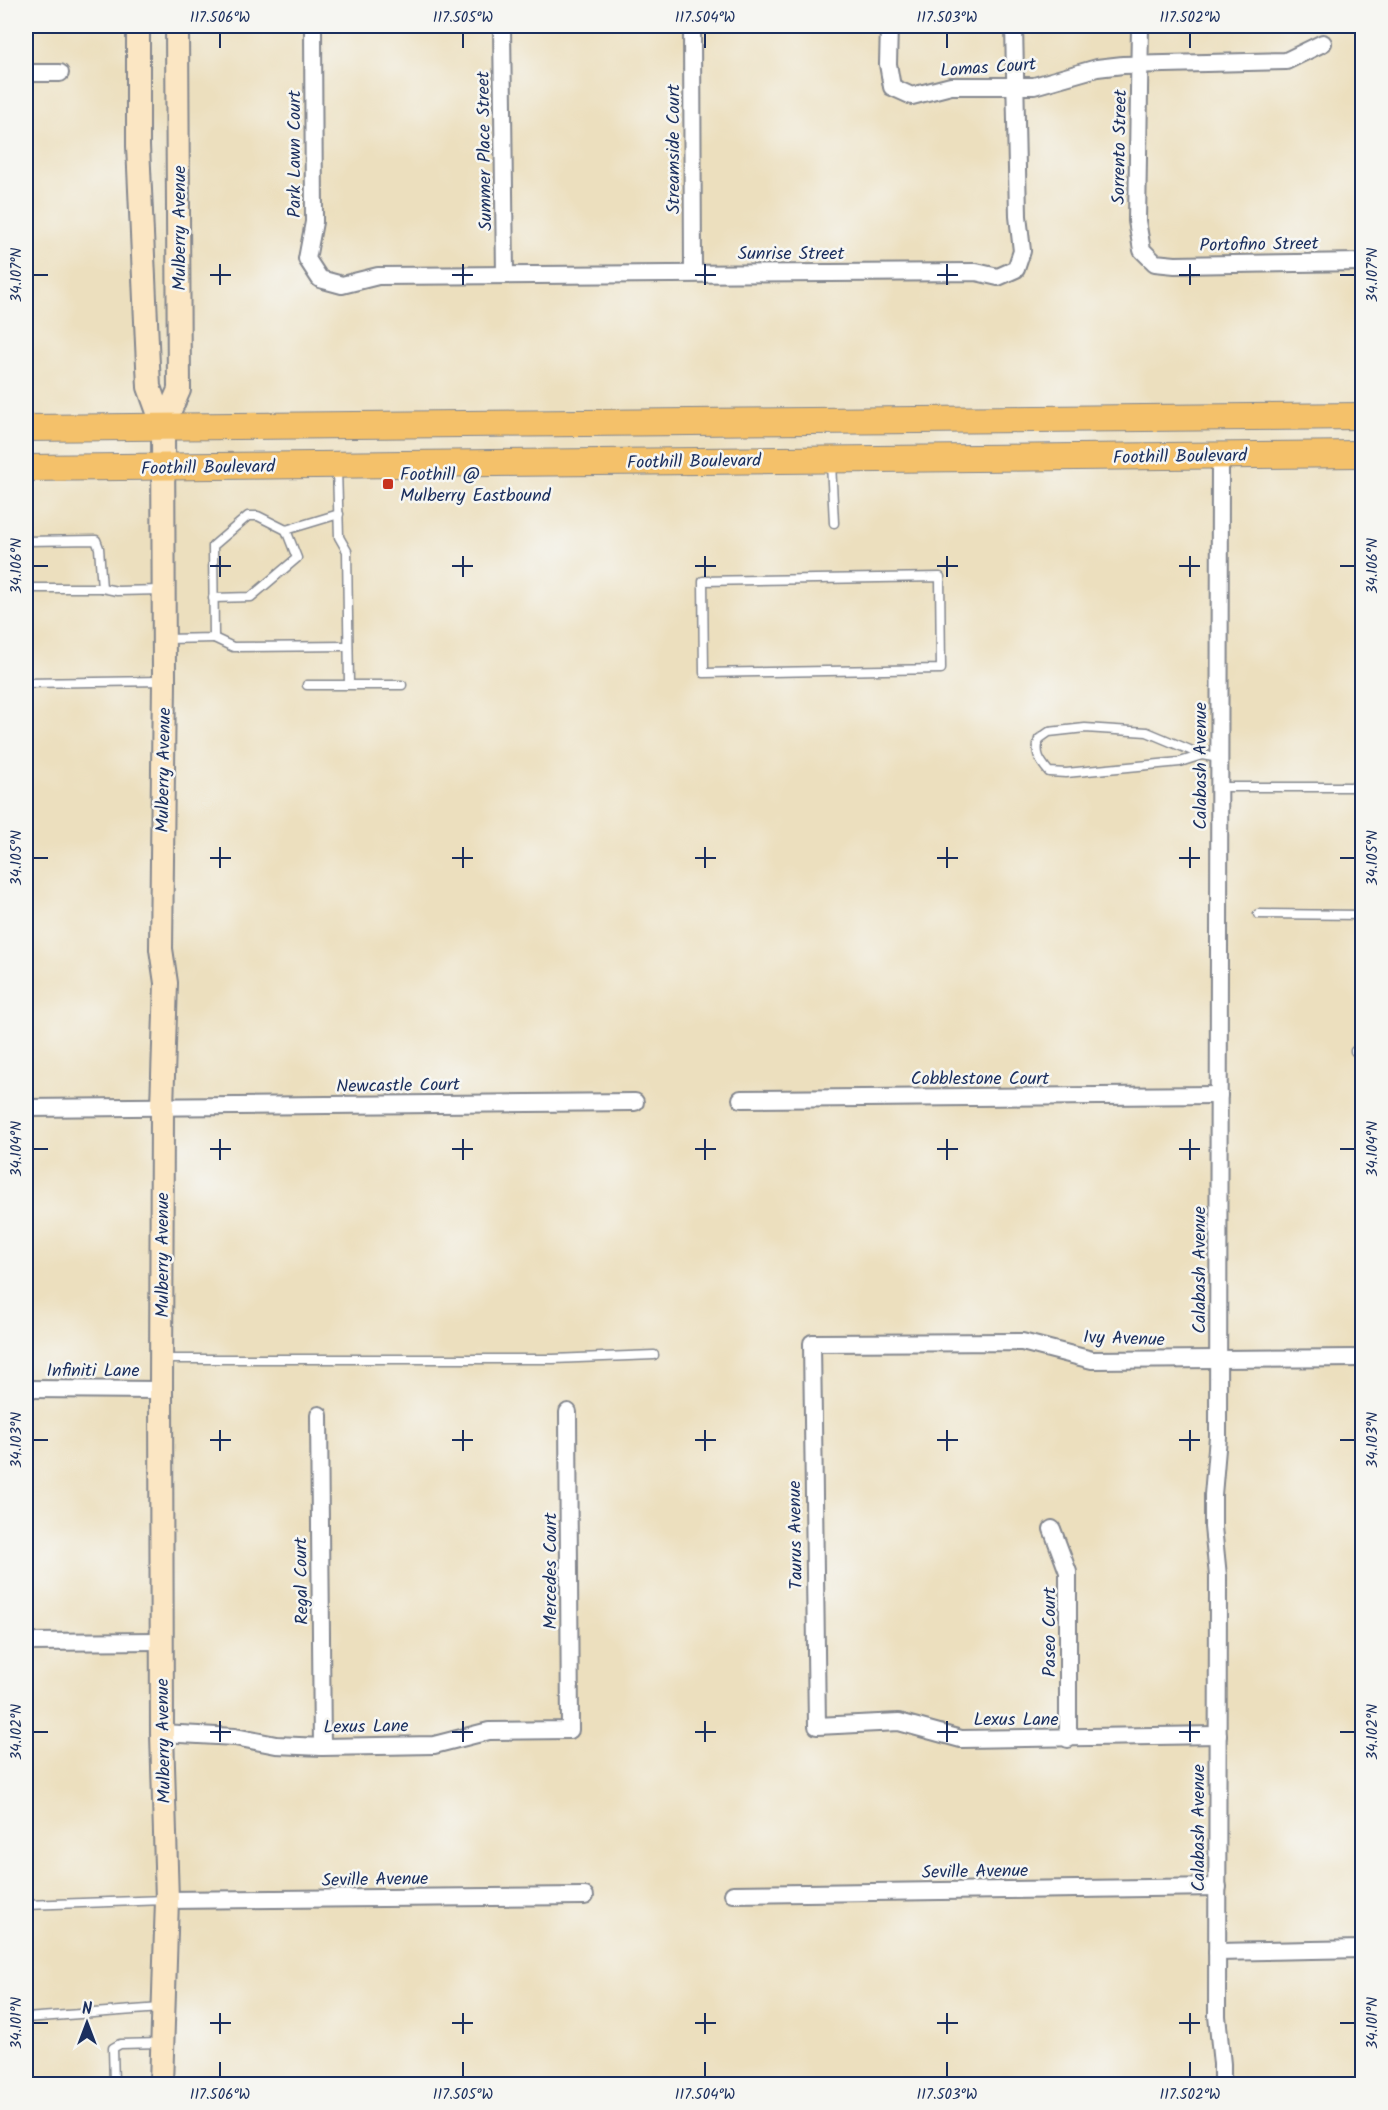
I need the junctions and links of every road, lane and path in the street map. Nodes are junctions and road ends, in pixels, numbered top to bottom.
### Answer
1 (138, 26) edge
2 (177, 26) edge
3 (313, 26) edge
4 (502, 26) edge
5 (692, 26) edge
6 (889, 26) edge
7 (1014, 26) edge
8 (1140, 26) edge
9 (1323, 43) dead end
10 (1140, 64) junction
11 (26, 73) edge
12 (60, 73) dead end
13 (1015, 86) junction
14 (1362, 262) edge
15 (1155, 263) joint
16 (693, 273) junction
17 (505, 275) junction
18 (320, 279) joint
19 (1362, 416) edge
20 (163, 426) junction
21 (26, 428) edge
22 (1362, 454) edge
23 (1220, 455) junction
24 (831, 460) junction
25 (337, 465) junction
26 (164, 467) junction
27 (26, 468) edge
28 (339, 514) junction
29 (834, 523) dead end
30 (286, 530) junction
31 (26, 541) edge
32 (781, 579) joint
33 (26, 588) edge
34 (102, 588) junction
35 (164, 590) junction
36 (213, 598) junction
37 (214, 638) junction
38 (164, 639) junction
39 (348, 646) junction
40 (164, 681) junction
41 (26, 683) edge
42 (349, 684) junction
43 (307, 685) dead end
44 (402, 685) dead end
45 (1202, 755) junction
46 (1219, 758) junction
47 (1219, 787) junction
48 (1362, 787) edge
49 (1258, 914) dead end
50 (1362, 915) edge
51 (1219, 1095) junction
52 (741, 1100) dead end
53 (635, 1102) dead end
54 (162, 1107) junction
55 (26, 1108) edge
56 (812, 1343) joint
57 (654, 1355) dead end
58 (1362, 1358) edge
59 (162, 1359) junction
60 (1218, 1359) junction
61 (26, 1389) edge
62 (161, 1390) junction
63 (568, 1412) dead end
64 (319, 1415) dead end
65 (1052, 1529) dead end
66 (162, 1641) junction
67 (26, 1642) edge
68 (817, 1726) joint
69 (570, 1730) joint
70 (162, 1733) junction
71 (1218, 1735) junction
72 (1068, 1739) junction
73 (322, 1747) junction
74 (1218, 1887) junction
75 (734, 1894) dead end
76 (585, 1896) dead end
77 (167, 1900) junction
78 (26, 1905) edge
79 (1362, 1950) edge
80 (1217, 1952) junction
81 (162, 2008) junction
82 (26, 2018) edge
83 (160, 2043) junction
84 (114, 2085) edge
85 (160, 2085) edge
86 (1222, 2085) edge

1 - 20 street, Mulberry Avenue
2 - 20 street, Mulberry Avenue
3 - 18 street, Park Lawn Court
4 - 17 street, Summer Place Street
5 - 16 street, Streamside Court
6 - 13 street, Lomas Court
7 - 13 street, Sunrise Street
8 - 10 street, Sorrento Street
9 - 10 street, Lomas Court
10 - 13 street, Lomas Court
10 - 15 street, Sorrento Street
11 - 12 street
13 - 16 street, Sunrise Street
14 - 15 street, Portofino Street
16 - 17 street, Sunrise Street
17 - 18 street, Sunrise Street
19 - 20 main road
20 - 21 main road
20 - 26 street, Mulberry Avenue
22 - 23 main road, Foothill Boulevard
23 - 24 main road, Foothill Boulevard
23 - 46 street, Calabash Avenue
24 - 25 main road, Foothill Boulevard
24 - 29 lane
25 - 26 main road, Foothill Boulevard
25 - 28 lane
26 - 27 main road, Foothill Boulevard
26 - 35 street, Mulberry Avenue
28 - 30 lane
28 - 39 lane
30 - 36 lane
30 - 36 lane
31 - 34 lane
32 - 32 lane
33 - 34 lane
34 - 35 lane
35 - 38 street, Mulberry Avenue
36 - 37 lane
37 - 38 lane
37 - 39 lane
38 - 40 street, Mulberry Avenue
39 - 42 lane
40 - 41 lane
40 - 54 street, Mulberry Avenue
42 - 43 lane
42 - 44 lane
45 - 45 lane
45 - 46 lane
46 - 47 street, Calabash Avenue
47 - 48 lane
47 - 51 street, Calabash Avenue
49 - 50 lane
51 - 52 street, Cobblestone Court
51 - 60 street, Calabash Avenue
53 - 54 street, Newcastle Court
54 - 55 street, Newcastle Court
54 - 59 street, Mulberry Avenue
56 - 60 street, Ivy Avenue
56 - 68 street, Taurus Avenue
57 - 59 lane
58 - 60 street, Ivy Avenue
59 - 62 street, Mulberry Avenue
60 - 71 street, Calabash Avenue
61 - 62 street, Infiniti Lane
62 - 66 street, Mulberry Avenue
63 - 69 street, Mercedes Court
64 - 73 street, Regal Court
65 - 72 street, Paseo Court
66 - 67 street
66 - 70 street, Mulberry Avenue
68 - 72 street, Lexus Lane
69 - 73 street, Lexus Lane
70 - 73 street, Lexus Lane
70 - 77 street, Mulberry Avenue
71 - 72 street, Lexus Lane
71 - 74 street, Calabash Avenue
74 - 75 street, Seville Avenue
74 - 80 street, Calabash Avenue
76 - 77 street, Seville Avenue
77 - 78 lane
77 - 81 street, Mulberry Avenue
79 - 80 street
80 - 86 street, Calabash Avenue
81 - 82 lane
81 - 83 street, Mulberry Avenue
83 - 84 lane
83 - 85 street, Mulberry Avenue

